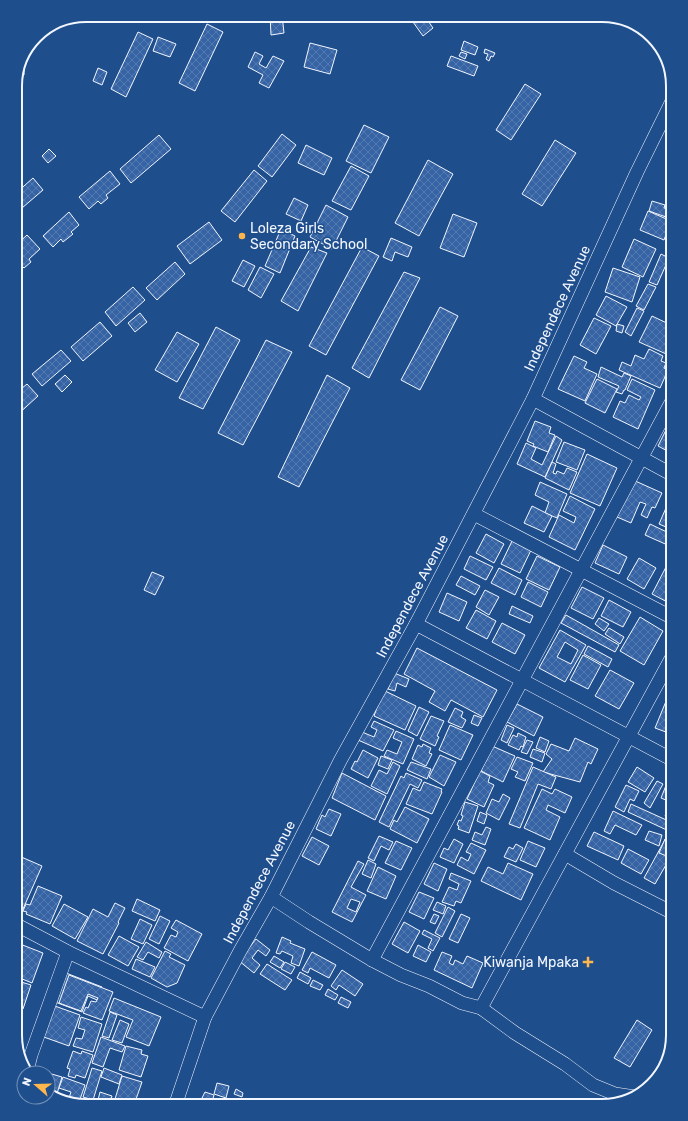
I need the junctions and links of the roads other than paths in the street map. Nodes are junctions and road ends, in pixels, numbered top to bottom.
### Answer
1 (666, 123) edge
2 (533, 399) junction
3 (666, 412) edge
4 (642, 458) junction
5 (666, 471) edge
6 (474, 514) junction
7 (582, 570) junction
8 (666, 614) edge
9 (416, 624) junction
10 (666, 668) edge
11 (522, 680) junction
12 (629, 736) junction
13 (666, 756) edge
14 (565, 854) junction
15 (271, 896) junction
16 (666, 909) edge
17 (22, 928) edge
18 (68, 952) junction
19 (372, 960) junction
20 (481, 1008) junction
21 (205, 1017) junction
22 (29, 1063) edge
23 (622, 1095) edge
24 (177, 1099) edge

1 - 2 street, Independece Avenue
2 - 4 street
2 - 6 street, Independece Avenue
3 - 4 street
4 - 5 street
4 - 7 street
6 - 7 street
6 - 9 street, Independece Avenue
7 - 8 street
7 - 11 street
9 - 11 street
9 - 15 street, Independece Avenue
10 - 12 street
11 - 12 street
11 - 19 street
12 - 13 street
12 - 14 street
14 - 16 street
14 - 20 street
15 - 19 street
15 - 21 street, Independece Avenue
17 - 18 street
18 - 21 street
18 - 22 street
19 - 20 street
20 - 23 street
21 - 24 street, Independece Avenue

